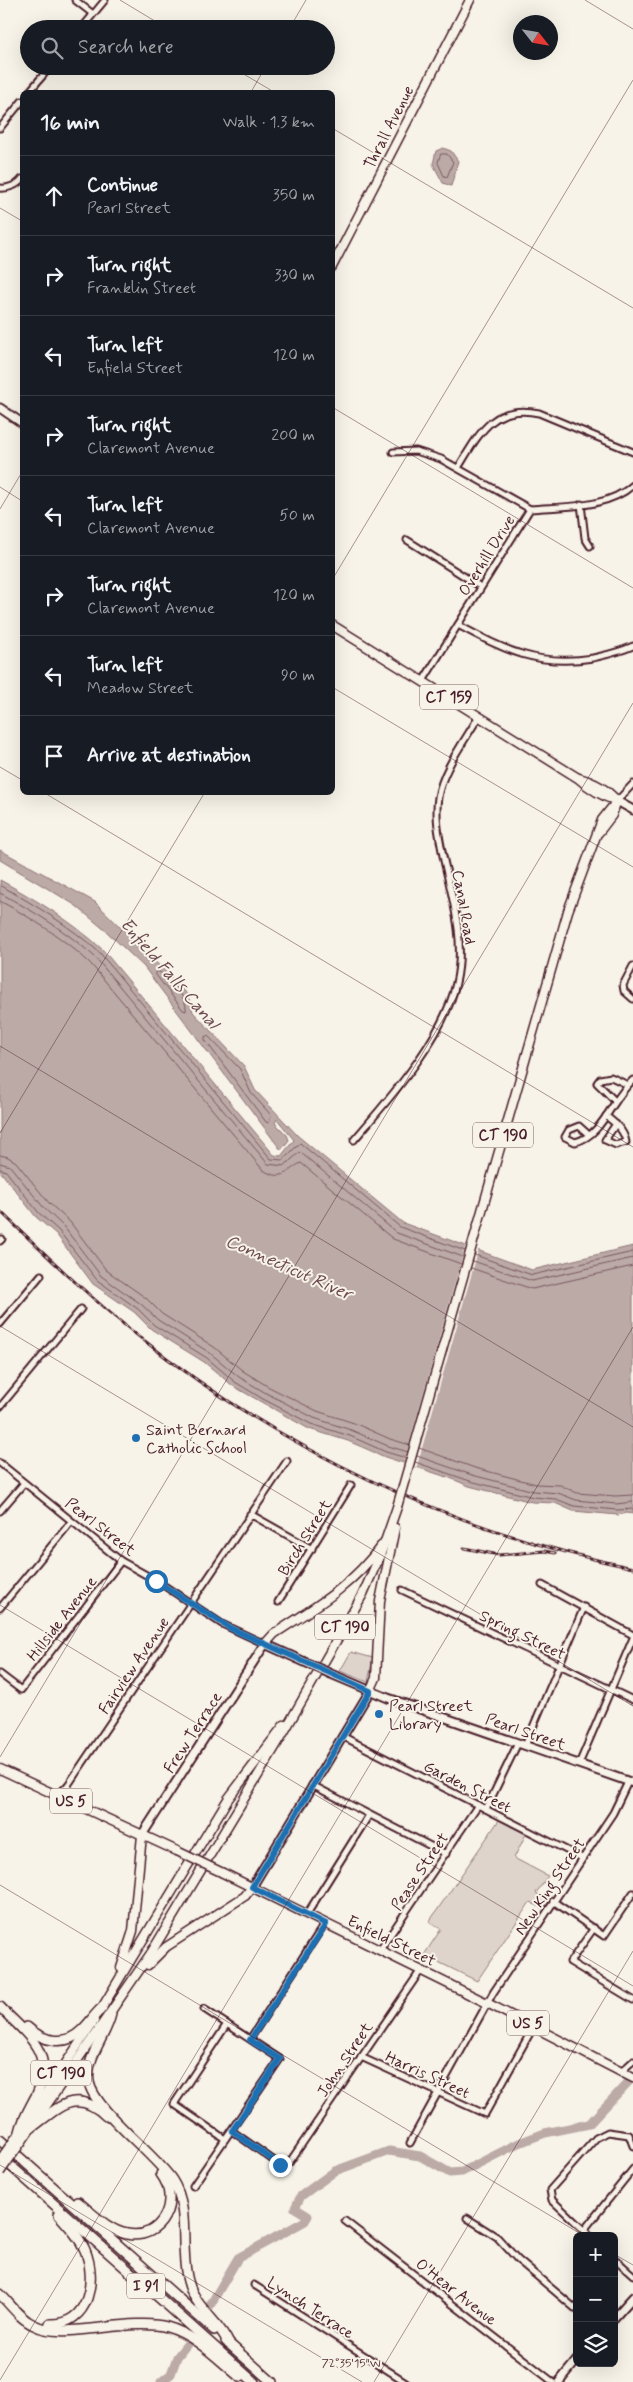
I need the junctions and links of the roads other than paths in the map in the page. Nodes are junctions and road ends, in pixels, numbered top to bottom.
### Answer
1 (75, 0) edge
2 (105, 0) edge
3 (470, 0) edge
4 (93, 14) junction
5 (88, 20) edge
6 (43, 75) edge
7 (31, 90) edge
8 (20, 103) edge
9 (0, 128) edge
10 (20, 183) edge
11 (0, 188) edge
12 (335, 260) edge
13 (0, 408) edge
14 (20, 422) edge
15 (393, 452) dead end
16 (633, 452) edge
17 (458, 468) junction
18 (633, 485) edge
19 (581, 504) junction
20 (530, 509) junction
21 (407, 540) dead end
22 (590, 546) dead end
23 (481, 587) junction
24 (458, 624) junction
25 (335, 627) edge
26 (633, 646) edge
27 (423, 682) junction
28 (479, 716) junction
29 (633, 784) edge
30 (617, 802) junction
31 (633, 810) edge
32 (633, 966) edge
33 (633, 999) edge
34 (631, 1084) edge
35 (615, 1101) junction
36 (606, 1116) junction
37 (616, 1124) junction
38 (589, 1135) dead end
39 (354, 1140) dead end
40 (41, 1275) dead end
41 (81, 1309) dead end
42 (0, 1324) edge
43 (0, 1407) edge
44 (287, 1461) dead end
45 (0, 1463) edge
46 (24, 1482) junction
47 (351, 1485) dead end
48 (396, 1510) junction
49 (0, 1511) edge
50 (250, 1514) junction
51 (72, 1522) junction
52 (387, 1539) junction
53 (312, 1548) junction
54 (121, 1561) junction
55 (542, 1585) dead end
56 (402, 1590) dead end
57 (278, 1602) dead end
58 (190, 1603) junction
59 (0, 1608) edge
60 (584, 1608) junction
61 (633, 1637) edge
62 (265, 1644) junction
63 (559, 1665) junction
64 (0, 1674) edge
65 (611, 1689) junction
66 (370, 1691) junction
67 (633, 1700) edge
68 (295, 1712) junction
69 (342, 1736) junction
70 (521, 1744) junction
71 (579, 1764) junction
72 (0, 1770) edge
73 (630, 1782) edge
74 (68, 1784) junction
75 (312, 1785) junction
76 (58, 1795) junction
77 (67, 1800) junction
78 (478, 1805) junction
79 (486, 1809) junction
80 (369, 1815) junction
81 (142, 1835) junction
82 (446, 1854) junction
83 (582, 1858) junction
84 (252, 1887) junction
85 (633, 1893) edge
86 (553, 1901) junction
87 (307, 1914) junction
88 (326, 1924) junction
89 (594, 1928) junction
90 (380, 1950) junction
91 (421, 1970) junction
92 (136, 1977) junction
93 (116, 1985) junction
94 (0, 1999) edge
95 (633, 2000) edge
96 (488, 2003) junction
97 (0, 2007) edge
98 (102, 2008) junction
99 (204, 2010) dead end
100 (111, 2014) junction
101 (226, 2024) junction
102 (534, 2026) junction
103 (250, 2040) junction
104 (361, 2056) junction
105 (633, 2061) edge
106 (628, 2074) edge
107 (439, 2092) junction
108 (31, 2128) junction
109 (232, 2131) junction
110 (631, 2133) edge
111 (20, 2136) junction
112 (225, 2139) junction
113 (0, 2140) edge
114 (410, 2143) dead end
115 (633, 2146) edge
116 (0, 2156) edge
117 (0, 2160) edge
118 (633, 2169) edge
119 (0, 2172) edge
120 (40, 2175) junction
121 (193, 2186) dead end
122 (39, 2190) junction
123 (467, 2218) dead end
124 (345, 2221) dead end
125 (584, 2230) joint
126 (618, 2262) edge
127 (633, 2275) edge
128 (254, 2285) dead end
129 (0, 2286) edge
130 (0, 2294) edge
131 (633, 2297) edge
132 (573, 2307) edge
133 (618, 2314) edge
134 (230, 2344) junction
135 (573, 2366) edge
136 (563, 2380) edge
137 (246, 2382) edge
138 (254, 2382) edge
139 (272, 2382) edge
140 (406, 2382) edge
141 (553, 2382) edge

1 - 4 street
2 - 4 street
3 - 12 main road, Thrall Avenue
4 - 5 street
6 - 7 street
8 - 9 street
10 - 11 street
13 - 14 main road
15 - 17 street
16 - 17 street
17 - 20 street
18 - 19 street, Overhill Drive
19 - 20 street, Overhill Drive
19 - 22 street
20 - 23 street, Overhill Drive
21 - 23 street
23 - 24 street, Overhill Drive
24 - 26 street
24 - 27 street, Overhill Drive
25 - 27 main road, CT 159
27 - 28 main road, CT 159
28 - 30 main road, CT 159
28 - 39 street, Canal Road
29 - 30 street
30 - 31 main road, CT 159
30 - 48 main road, CT 190, bridge
32 - 33 street
34 - 35 street
34 - 35 street
35 - 36 street
36 - 37 street
36 - 38 street
37 - 37 street
40 - 42 street
41 - 43 street
44 - 50 street, Fairview Avenue
45 - 46 street, Pearl Street
46 - 49 street
46 - 51 street, Pearl Street
47 - 53 street, Birch Street
48 - 52 main road, CT 190
48 - 66 main road
50 - 53 street
50 - 58 street, Fairview Avenue
51 - 54 street, Pearl Street
51 - 59 street
52 - 62 main road
52 - 68 main road, CT 190
53 - 57 street, Birch Street
54 - 58 street, Pearl Street
54 - 64 street, Hillside Avenue
55 - 60 street
56 - 63 street, Spring Street
58 - 62 street, Pearl Street
58 - 74 street, Fairview Avenue
60 - 61 street
60 - 63 street
61 - 65 street
62 - 66 main road, Pearl Street, bridge
62 - 81 main road, Frew Terrace
63 - 65 street, Spring Street
63 - 70 street
65 - 67 street, Spring Street
65 - 71 street
66 - 69 main road
66 - 70 main road, Pearl Street
68 - 92 main road, CT 190
68 - 93 main road, CT 190
69 - 75 main road
69 - 78 street, Garden Street
70 - 71 main road, Pearl Street
70 - 79 street
71 - 73 main road, Pearl Street
72 - 76 main road, Enfield Street / US 5
73 - 83 street, New King Street
74 - 76 street, Fairview Avenue
74 - 77 street
75 - 80 street
75 - 84 main road
76 - 77 main road, Enfield Street / US 5
77 - 81 main road, Enfield Street / US 5
78 - 79 street, Garden Street
78 - 82 street, Pease Street
79 - 83 street, Garden Street
80 - 82 street
80 - 87 street
81 - 84 main road, Enfield Street / US 5, bridge
81 - 93 main road
82 - 90 street, Pease Street
83 - 86 street, New King Street
84 - 87 main road, Enfield Street / US 5
84 - 92 main road
85 - 89 street
86 - 89 street
86 - 96 street, New King Street
87 - 88 main road, Enfield Street / US 5
88 - 90 main road, Enfield Street / US 5
88 - 103 street
89 - 95 street
90 - 91 main road, Enfield Street / US 5
91 - 96 main road, Enfield Street / US 5
91 - 104 street, John Street
92 - 100 main road, CT 190
93 - 98 main road, CT 190
94 - 98 highway
96 - 102 main road, Enfield Street / US 5
96 - 107 street, New King Street
97 - 111 highway
98 - 111 main road, CT 190
99 - 101 street
100 - 108 main road, CT 190
100 - 134 highway
101 - 103 street
101 - 112 street
102 - 106 main road, Enfield Street / US 5
102 - 107 street, Harris Street
103 - 109 street
104 - 107 street, Harris Street
104 - 109 street, John Street
105 - 106 street
107 - 114 street, New King Street
108 - 111 main road, CT 190
108 - 120 highway
109 - 112 street
110 - 115 street
110 - 125 street
111 - 117 main road, CT 190, bridge
111 - 119 main road, CT 190, bridge
112 - 121 street
113 - 120 highway, I 91
116 - 122 highway, I 91
118 - 125 street
120 - 134 highway, I 91
122 - 129 highway
122 - 138 highway, I 91
123 - 132 street
124 - 141 street, O'Hear Avenue
126 - 127 street
128 - 140 street, Lynch Terrace
130 - 137 highway
131 - 133 main road
134 - 139 highway, I 91
135 - 136 main road

